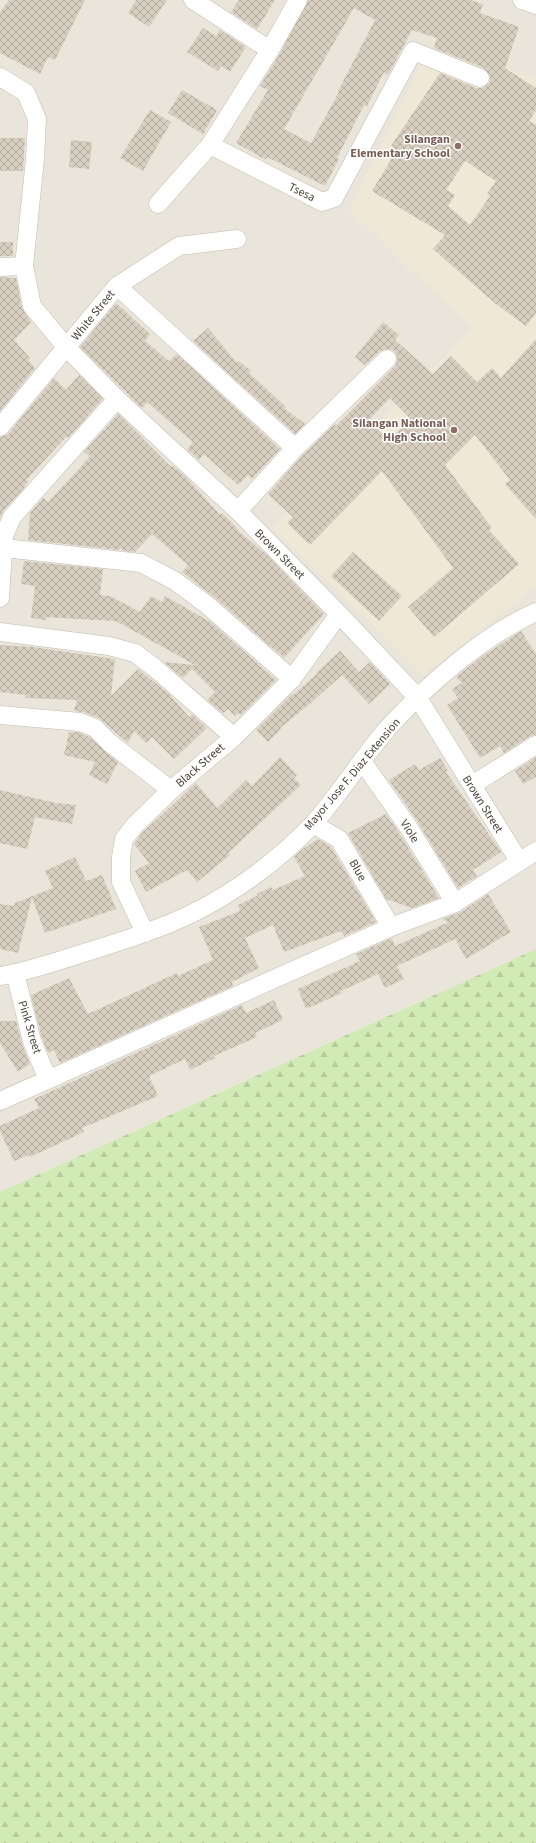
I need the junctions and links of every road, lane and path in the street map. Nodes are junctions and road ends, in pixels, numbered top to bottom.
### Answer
1 (193, 0) edge
2 (298, 0) edge
3 (522, 0) edge
4 (536, 5) edge
5 (270, 50) junction
6 (0, 77) edge
7 (480, 78) dead end
8 (210, 145) junction
9 (158, 204) dead end
10 (237, 239) dead end
11 (24, 266) junction
12 (0, 267) edge
13 (117, 286) junction
14 (67, 348) junction
15 (388, 359) dead end
16 (116, 399) junction
17 (0, 427) edge
18 (295, 448) junction
19 (238, 511) junction
20 (4, 548) junction
21 (0, 598) edge
22 (536, 612) edge
23 (339, 614) junction
24 (0, 632) edge
25 (292, 679) junction
26 (418, 698) junction
27 (0, 715) edge
28 (234, 737) junction
29 (536, 745) edge
30 (362, 761) junction
31 (472, 785) junction
32 (171, 790) junction
33 (313, 824) junction
34 (536, 852) edge
35 (519, 861) junction
36 (455, 903) junction
37 (391, 927) junction
38 (146, 933) junction
39 (7, 975) edge
40 (48, 1080) junction
41 (0, 1101) edge

1 - 5 street
2 - 5 street
3 - 4 street
5 - 8 street
6 - 11 street, Brown Street
7 - 8 street, Tsesa
8 - 9 street
10 - 13 street, White Street
11 - 12 street
11 - 14 street, Brown Street
13 - 14 street, White Street
13 - 18 street
14 - 16 street, Brown Street
14 - 17 street, White Street
15 - 18 street
16 - 19 street, Brown Street
16 - 20 street
18 - 19 street
19 - 23 street, Brown Street
20 - 21 street
20 - 25 street
22 - 26 street, Mayor Jose F. Diaz Extension
23 - 25 street, Black Street
23 - 26 street, Brown Street
24 - 28 street
25 - 28 street, Black Street
26 - 30 street, Mayor Jose F. Diaz Extension
26 - 31 street, Brown Street
27 - 32 street
28 - 32 street, Black Street
29 - 31 street
30 - 33 street, Mayor Jose F. Diaz Extension
30 - 36 street, Viole
31 - 35 street, Brown Street
32 - 38 street, Black Street
33 - 37 street, Blue
33 - 38 street, Mayor Jose F. Diaz Extension
34 - 35 street
35 - 36 street
36 - 37 street
37 - 40 street
38 - 39 street, Mayor Jose F. Diaz Extension
39 - 40 street, Pink Street
40 - 41 street

